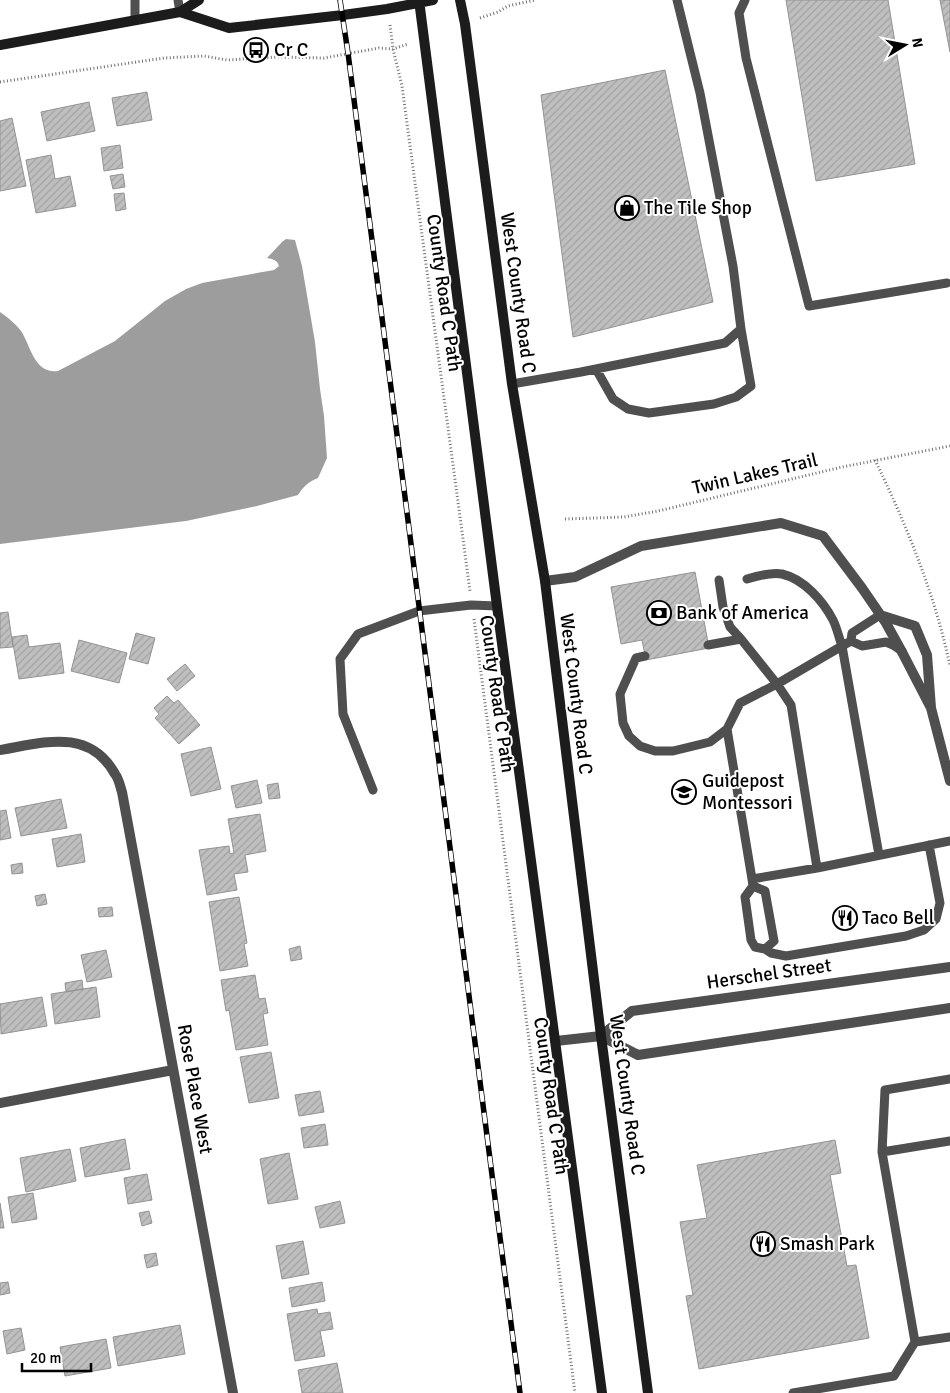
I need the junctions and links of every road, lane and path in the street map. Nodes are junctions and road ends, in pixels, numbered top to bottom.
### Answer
1 (136, 0) edge
2 (178, 0) edge
3 (199, 0) edge
4 (433, 0) edge
5 (460, 0) edge
6 (535, 0) edge
7 (677, 0) edge
8 (745, 0) edge
9 (420, 1) edge
10 (387, 8) junction
11 (180, 12) junction
12 (135, 20) junction
13 (465, 24) junction
14 (425, 39) junction
15 (0, 45) edge
16 (393, 49) junction
17 (0, 82) edge
18 (947, 284) dead end
19 (741, 329) junction
20 (596, 369) junction
21 (512, 384) junction
22 (950, 446) edge
23 (874, 460) junction
24 (565, 519) dead end
25 (747, 579) dead end
26 (719, 580) dead end
27 (544, 581) junction
28 (472, 605) junction
29 (497, 606) junction
30 (880, 615) junction
31 (741, 639) junction
32 (846, 644) junction
33 (708, 645) dead end
34 (902, 652) junction
35 (645, 656) dead end
36 (950, 666) edge
37 (777, 684) junction
38 (931, 708) junction
39 (726, 729) junction
40 (0, 750) edge
41 (950, 781) edge
42 (373, 790) dead end
43 (950, 841) edge
44 (929, 845) junction
45 (879, 855) junction
46 (817, 868) junction
47 (752, 883) junction
48 (765, 949) junction
49 (950, 966) edge
50 (950, 1008) edge
51 (601, 1036) junction
52 (556, 1041) junction
53 (173, 1070) junction
54 (950, 1079) edge
55 (0, 1103) edge
56 (950, 1141) edge
57 (882, 1152) junction
58 (950, 1337) edge
59 (915, 1342) junction
60 (233, 1393) edge
61 (576, 1393) edge
62 (602, 1393) edge
63 (648, 1393) edge
64 (793, 1393) edge

1 - 12 lane
2 - 11 lane
3 - 11 main road
4 - 9 main road
5 - 13 main road, West County Road C
6 - 13 path
7 - 19 lane
8 - 18 lane
9 - 10 main road
9 - 14 main road
10 - 11 main road
10 - 16 path, County Road C Path
11 - 12 main road
12 - 15 main road
13 - 21 main road, West County Road C
14 - 16 path
14 - 29 main road
16 - 17 path
16 - 28 path, County Road C Path
19 - 20 lane
19 - 20 lane
20 - 21 lane
21 - 27 main road, West County Road C
22 - 23 path, Twin Lakes Trail
23 - 24 path, Twin Lakes Trail
23 - 36 path
25 - 32 lane
26 - 31 lane
27 - 30 street
27 - 51 main road, West County Road C
28 - 29 lane
28 - 42 lane
28 - 61 path, County Road C Path
29 - 52 main road
30 - 32 lane
30 - 34 street
30 - 38 street
31 - 33 lane
31 - 37 lane
32 - 34 lane
32 - 37 lane
32 - 45 lane
34 - 38 street
35 - 39 lane
37 - 39 lane
37 - 46 lane
38 - 41 street
39 - 47 lane
40 - 53 street, Rose Place West
43 - 44 lane
44 - 45 lane
44 - 48 lane
45 - 46 lane
46 - 47 lane
47 - 48 lane
47 - 48 lane
49 - 51 street, Herschel Street
50 - 51 street
51 - 52 street
51 - 63 main road, West County Road C
52 - 62 main road
53 - 55 street
53 - 60 street, Rose Place West
54 - 57 lane
56 - 57 lane
57 - 59 lane
58 - 59 lane
59 - 64 lane

